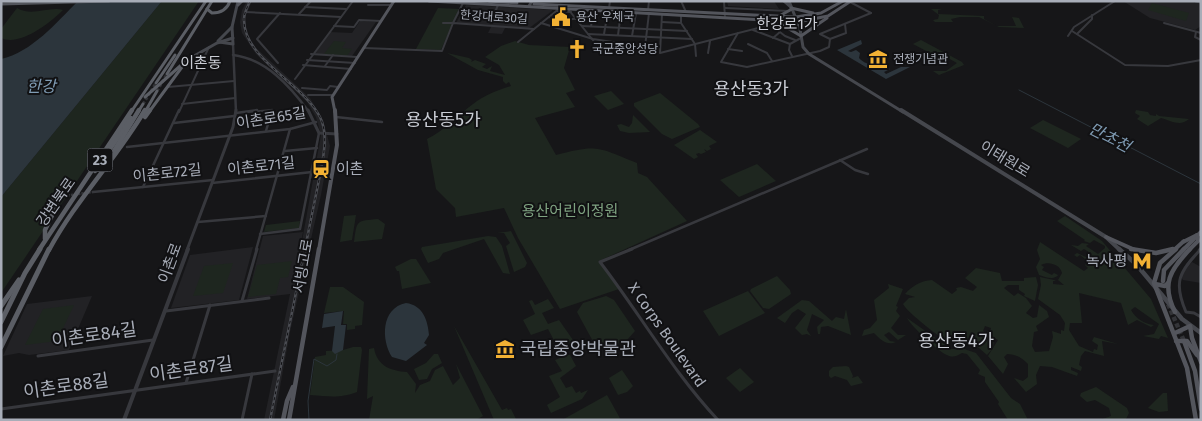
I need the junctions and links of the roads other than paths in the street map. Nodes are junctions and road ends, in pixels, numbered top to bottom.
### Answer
1 (35, 1) edge
2 (65, 1) edge
3 (109, 1) edge
4 (206, 1) edge
5 (212, 1) edge
6 (232, 1) edge
7 (242, 1) edge
8 (311, 1) edge
9 (353, 1) edge
10 (371, 1) edge
11 (429, 1) edge
12 (489, 1) edge
13 (572, 1) edge
14 (610, 1) edge
15 (649, 1) edge
16 (681, 1) edge
17 (724, 1) edge
18 (786, 1) edge
19 (843, 1) edge
20 (1114, 1) edge
21 (1196, 1) edge
22 (850, 2) edge
23 (1201, 2) edge
24 (70, 3) junction
25 (392, 3) edge
26 (463, 3) junction
27 (1, 4) edge
28 (28, 4) junction
29 (238, 4) edge
30 (530, 4) edge
31 (498, 5) junction
32 (305, 7) junction
33 (561, 7) junction
34 (569, 7) junction
35 (207, 8) junction
36 (725, 8) junction
37 (347, 9) junction
38 (791, 9) junction
39 (608, 10) junction
40 (761, 10) junction
41 (556, 11) junction
42 (594, 11) junction
43 (649, 11) junction
44 (246, 12) dead end
45 (571, 12) junction
46 (621, 12) junction
47 (636, 12) junction
48 (686, 12) junction
49 (280, 13) junction
50 (820, 13) junction
51 (299, 14) junction
52 (662, 14) junction
53 (681, 15) junction
54 (1092, 15) junction
55 (725, 16) junction
56 (762, 16) junction
57 (776, 16) junction
58 (828, 16) junction
59 (341, 17) junction
60 (492, 17) dead end
61 (549, 17) junction
62 (796, 17) junction
63 (575, 18) junction
64 (592, 18) junction
65 (381, 21) junction
66 (563, 21) junction
67 (662, 22) junction
68 (797, 22) junction
69 (443, 23) dead end
70 (453, 23) junction
71 (541, 23) junction
72 (681, 23) junction
73 (772, 23) junction
74 (1164, 23) dead end
75 (845, 24) junction
76 (334, 26) junction
77 (582, 26) junction
78 (591, 26) junction
79 (232, 27) junction
80 (605, 27) junction
81 (555, 28) junction
82 (619, 28) junction
83 (633, 28) junction
84 (534, 29) junction
85 (648, 29) junction
86 (661, 30) junction
87 (752, 30) junction
88 (687, 31) junction
89 (1072, 31) junction
90 (780, 32) junction
91 (1196, 32) junction
92 (738, 33) junction
93 (1201, 33) edge
94 (588, 34) junction
95 (604, 34) junction
96 (1077, 34) junction
97 (618, 35) junction
98 (632, 36) junction
99 (1068, 36) dead end
100 (647, 37) junction
101 (661, 37) junction
102 (801, 37) junction
103 (232, 38) junction
104 (772, 38) junction
105 (593, 39) junction
106 (692, 39) junction
107 (830, 39) junction
108 (795, 40) junction
109 (1201, 40) edge
110 (710, 41) junction
111 (518, 42) dead end
112 (218, 43) junction
113 (184, 44) junction
114 (233, 44) junction
115 (695, 44) junction
116 (748, 44) dead end
117 (790, 44) junction
118 (210, 47) junction
119 (364, 48) junction
120 (728, 49) junction
121 (742, 51) dead end
122 (708, 53) dead end
123 (807, 53) junction
124 (311, 54) junction
125 (604, 54) dead end
126 (233, 55) junction
127 (333, 55) junction
128 (696, 56) dead end
129 (792, 56) junction
130 (358, 57) junction
131 (187, 60) junction
132 (307, 60) junction
133 (1201, 60) edge
134 (772, 61) junction
135 (329, 62) junction
136 (355, 62) junction
137 (278, 63) dead end
138 (303, 66) junction
139 (325, 67) junction
140 (351, 69) junction
141 (167, 74) tunnel mouth
142 (295, 79) dead end
143 (234, 81) junction
144 (156, 83) tunnel mouth
145 (191, 85) junction
146 (168, 87) junction
147 (338, 87) junction
148 (302, 88) dead end
149 (157, 91) tunnel mouth
150 (308, 94) dead end
151 (333, 96) junction
152 (235, 98) junction
153 (143, 104) tunnel mouth
154 (182, 104) junction
155 (235, 115) junction
156 (336, 117) junction
157 (316, 122) junction
158 (382, 122) dead end
159 (174, 123) junction
160 (290, 129) junction
161 (266, 132) junction
162 (319, 133) junction
163 (338, 134) junction
164 (130, 136) junction
165 (230, 136) junction
166 (164, 143) junction
167 (127, 147) dead end
168 (317, 148) junction
169 (867, 149) dead end
170 (285, 151) junction
171 (840, 160) junction
172 (102, 172) junction
173 (313, 172) junction
174 (868, 174) dead end
175 (278, 175) junction
176 (213, 182) junction
177 (84, 184) junction
178 (143, 187) junction
179 (93, 192) tunnel mouth
180 (52, 201) dead end
181 (266, 216) junction
182 (198, 222) junction
183 (260, 234) junction
184 (1199, 234) edge
185 (1106, 236) junction
186 (45, 240) junction
187 (1184, 241) junction
188 (1201, 248) edge
189 (25, 273) junction
190 (1163, 280) dead end
191 (1154, 283) junction
192 (1168, 283) junction
193 (270, 298) dead end
194 (242, 301) junction
195 (1, 306) edge
196 (210, 306) junction
197 (164, 311) junction
198 (1175, 312) junction
199 (1201, 312) edge
200 (1194, 313) junction
201 (1201, 317) edge
202 (1, 322) edge
203 (1190, 326) junction
204 (1175, 333) junction
205 (1201, 333) edge
206 (153, 340) junction
207 (1176, 341) junction
208 (1184, 341) tunnel mouth
209 (1, 347) edge
210 (38, 356) dead end
211 (1200, 360) edge
212 (275, 371) dead end
213 (252, 374) junction
214 (186, 383) junction
215 (296, 383) junction
216 (135, 390) junction
217 (1201, 409) edge
218 (1, 410) edge
219 (124, 420) edge
220 (242, 420) edge
221 (283, 420) edge
222 (289, 420) edge
223 (718, 420) edge
224 (1196, 420) edge

1 - 28 main road
2 - 24 main road
3 - 24 main road
4 - 177 highway, 강변북로 / 23
5 - 35 highway
6 - 29 main road
6 - 35 highway
7 - 29 main road
8 - 32 street
9 - 37 street
10 - 25 street
11 - 26 main road
12 - 30 main road
13 - 34 street
14 - 39 street
15 - 43 street
16 - 48 street
17 - 36 street
18 - 38 main road
19 - 50 main road
20 - 54 street
21 - 23 main road
22 - 58 main road
22 - 75 street
24 - 28 main road
25 - 65 main road
26 - 31 main road
26 - 70 street, 한강대로30길
27 - 28 main road
29 - 79 main road, 이촌로
30 - 31 main road
30 - 33 main road
31 - 60 street
32 - 37 street
32 - 51 street
33 - 34 main road
33 - 41 street
34 - 39 main road
34 - 42 main road
34 - 45 street
35 - 113 highway
36 - 40 street
36 - 55 street
37 - 59 street
38 - 40 street
38 - 50 main road
38 - 57 main road
38 - 62 main road
39 - 42 main road
39 - 43 main road
39 - 46 main road
39 - 80 street
40 - 56 street
41 - 45 street
41 - 61 street
42 - 64 street
43 - 47 main road
43 - 48 main road
43 - 52 main road
43 - 85 street
44 - 49 street
45 - 63 street
46 - 47 main road
46 - 82 street
47 - 83 street
48 - 55 main road
49 - 51 street
49 - 137 street
50 - 62 main road
51 - 59 street
52 - 53 main road
52 - 67 street
53 - 55 main road
53 - 72 street
54 - 89 street
54 - 96 street
55 - 56 main road
55 - 73 main road
56 - 57 main road
57 - 62 main road
58 - 68 main road
58 - 102 main road
59 - 76 street
61 - 66 street
61 - 71 street
62 - 68 main road
63 - 64 street
63 - 66 street
63 - 77 street
64 - 78 street
65 - 76 street
65 - 119 main road
66 - 81 street
67 - 72 street
67 - 86 street
68 - 73 main road
68 - 102 main road
69 - 70 street
70 - 84 street, 한강대로30길
70 - 119 street, 한강대로30길
71 - 81 street
71 - 84 street
72 - 88 street
73 - 87 street
73 - 90 street
73 - 102 main road
74 - 91 street
75 - 107 street
75 - 107 street
76 - 124 street
77 - 78 street
77 - 94 street
78 - 80 street
79 - 103 main road, 이촌로
79 - 112 main road
80 - 82 street
80 - 95 street
81 - 105 street
82 - 83 street
82 - 97 street
83 - 85 street
83 - 98 street
84 - 111 street
85 - 86 street
85 - 100 street
86 - 88 street
86 - 101 street
87 - 92 street
87 - 104 street
88 - 106 street
89 - 96 street
89 - 99 street
90 - 104 street
90 - 108 street
91 - 93 street
91 - 109 street
92 - 110 street
92 - 120 street
94 - 95 street
94 - 105 street
95 - 97 street
96 - 133 street
97 - 98 street
98 - 100 street
100 - 101 street
100 - 105 street
101 - 106 street
101 - 115 street
102 - 108 street
102 - 123 main road
103 - 112 main road
103 - 114 main road, 이촌로
104 - 117 street
105 - 125 street
106 - 115 street
107 - 123 street
108 - 117 street
110 - 115 street
110 - 122 street
112 - 114 main road
112 - 118 main road
113 - 141 highway
113 - 144 highway
114 - 126 street, 이촌로
115 - 128 street
116 - 134 street
117 - 129 street
118 - 131 main road
118 - 145 street
119 - 130 main road
120 - 121 street
120 - 134 street
123 - 129 street
123 - 185 main road, 이태원로
124 - 127 street
124 - 132 street
126 - 143 street, 이촌로
126 - 157 street
127 - 130 street
127 - 135 street
129 - 134 street
130 - 136 main road
131 - 146 highway
131 - 177 highway
132 - 135 street
132 - 138 street
135 - 136 street
135 - 139 street
136 - 140 main road
138 - 139 street
138 - 142 street
139 - 140 street
140 - 147 main road
143 - 145 street
143 - 152 street, 이촌로
145 - 146 street
145 - 154 street
146 - 164 highway
147 - 148 street
147 - 151 main road
149 - 164 highway, 강변북로 / 23
150 - 151 street
151 - 156 main road, 서빙고로
152 - 154 street
152 - 155 street, 이촌로
153 - 172 highway, 강변북로
154 - 159 street
155 - 159 street
155 - 161 street
155 - 165 street, 이촌로
156 - 158 street
156 - 163 main road, 서빙고로
157 - 160 street, 이촌로65길
157 - 162 street
159 - 166 street
160 - 161 street, 이촌로65길
160 - 170 street
161 - 165 street, 이촌로65길
162 - 163 street
162 - 168 street
163 - 215 main road, 서빙고로
164 - 172 highway, 강변북로 / 23
165 - 166 street, 이촌로65길
165 - 176 street, 이촌로
166 - 167 street, 이촌로65길
166 - 178 street
168 - 170 street
168 - 173 street
169 - 171 street
170 - 175 street
171 - 174 street
171 - 223 street, X Corps Boulevard
172 - 209 highway, 강변북로 / 23
173 - 175 street, 이촌로71길
173 - 183 street
175 - 176 street, 이촌로71길
175 - 181 street
176 - 178 street, 이촌로72길
176 - 182 street, 이촌로
177 - 186 highway, 강변북로 / 23
178 - 179 street, 이촌로72길
180 - 186 highway
181 - 182 street
181 - 183 street
182 - 197 street, 이촌로
183 - 194 street
184 - 187 main road
184 - 190 main road
184 - 192 main road
185 - 187 main road
185 - 191 main road, 이태원로
186 - 189 highway, 강변북로 / 23
187 - 191 main road
188 - 200 street
189 - 195 highway
189 - 202 highway, 강변북로 / 23
191 - 192 main road
191 - 198 main road, 이태원로
191 - 204 main road
192 - 198 main road
193 - 194 street
194 - 196 street
196 - 197 street
196 - 214 street
197 - 206 street, 이촌로
198 - 203 main road, 이태원로
199 - 200 street
200 - 201 street
203 - 204 main road
203 - 205 main road, 이태원로
203 - 211 main road
204 - 207 main road
206 - 210 street, 이촌로84길
206 - 216 street, 이촌로
207 - 211 main road
207 - 224 main road
208 - 217 main road
212 - 213 street, 이촌로87길
213 - 214 street, 이촌로87길
213 - 220 street, 이촌로87길
214 - 216 street, 이촌로87길
215 - 221 main road
215 - 222 main road, 서빙고로
216 - 218 street, 이촌로88길
216 - 219 street, 이촌로

